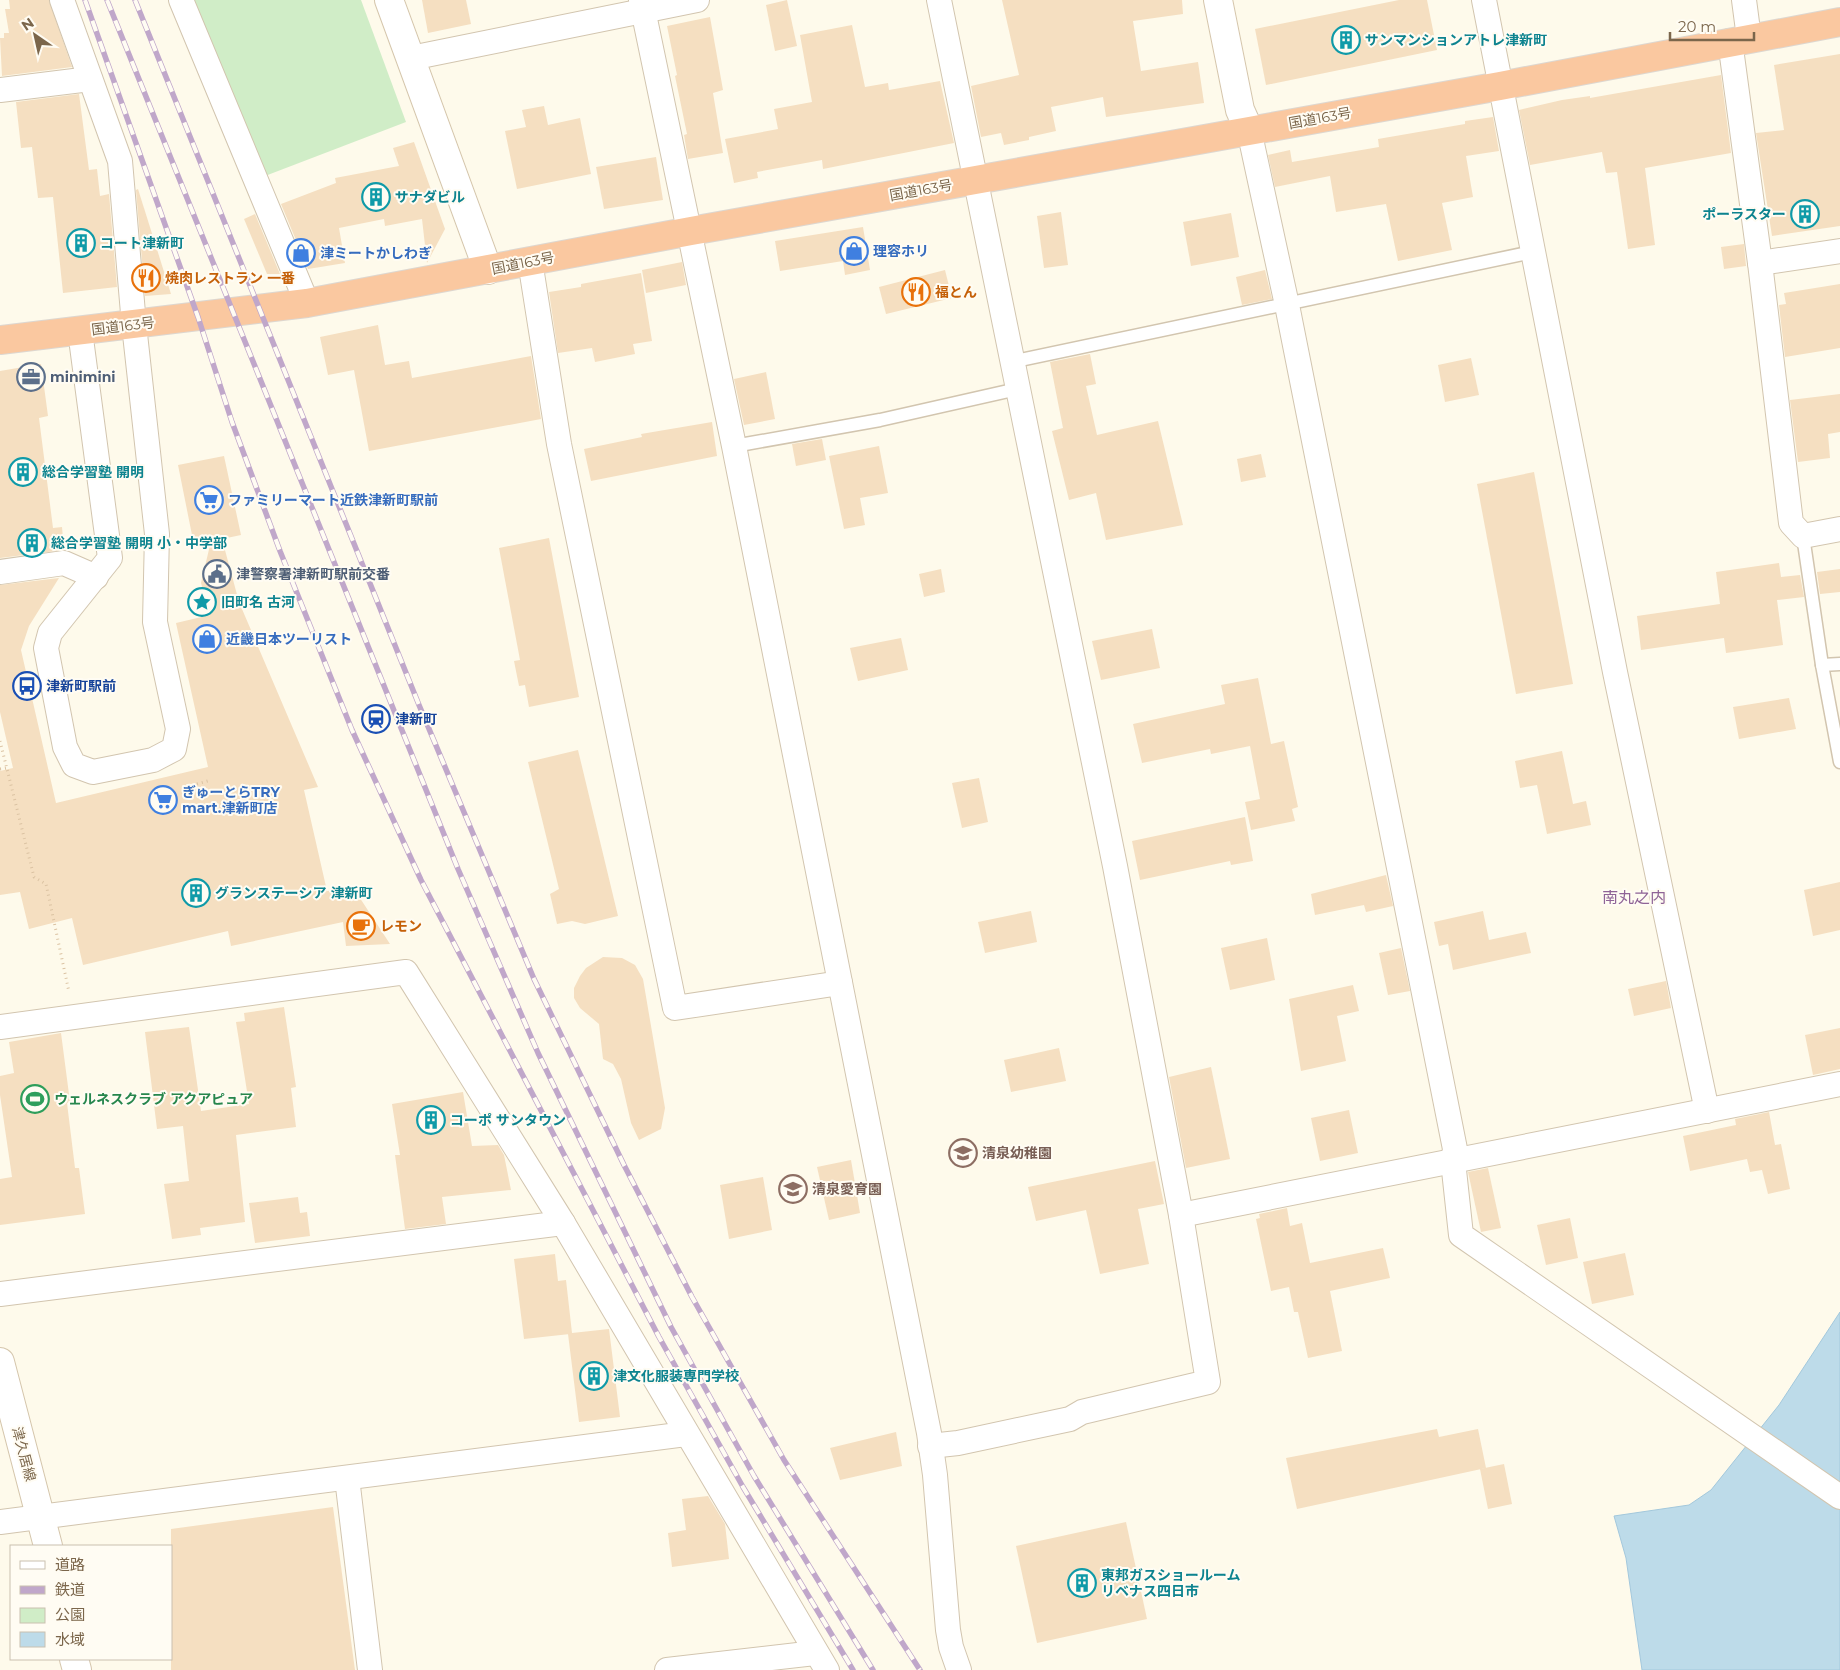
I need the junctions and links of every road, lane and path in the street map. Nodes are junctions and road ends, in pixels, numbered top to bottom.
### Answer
1 (62, 0) edge
2 (181, 0) edge
3 (389, 0) edge
4 (697, 0) edge
5 (939, 0) edge
6 (1218, 0) edge
7 (1484, 0) edge
8 (1744, 0) edge
9 (642, 6) edge
10 (1840, 22) edge
11 (1740, 40) junction
12 (411, 58) junction
13 (90, 79) junction
14 (1500, 86) junction
15 (0, 90) edge
16 (1248, 130) junction
17 (975, 180) junction
18 (691, 231) junction
19 (1840, 251) edge
20 (1532, 252) junction
21 (530, 261) junction
22 (1760, 263) junction
23 (488, 270) junction
24 (307, 303) junction
25 (1287, 305) junction
26 (134, 325) junction
27 (80, 331) junction
28 (0, 340) edge
29 (1011, 362) junction
30 (1016, 388) junction
31 (734, 446) junction
32 (1840, 529) edge
33 (1803, 536) junction
34 (0, 572) edge
35 (96, 577) junction
36 (1840, 664) edge
37 (1822, 665) junction
38 (0, 740) edge
39 (1840, 762) edge
40 (7, 768) junction
41 (0, 769) edge
42 (211, 780) dead end
43 (197, 784) dead end
44 (840, 983) junction
45 (74, 1017) junction
46 (0, 1027) edge
47 (1840, 1084) edge
48 (1707, 1111) junction
49 (1453, 1161) junction
50 (1181, 1214) junction
51 (563, 1223) junction
52 (0, 1294) edge
53 (0, 1362) edge
54 (686, 1434) junction
55 (930, 1446) junction
56 (347, 1478) junction
57 (1840, 1497) edge
58 (41, 1517) junction
59 (0, 1522) edge
60 (48, 1545) edge
61 (821, 1661) edge
62 (370, 1670) edge
63 (667, 1670) edge
64 (959, 1670) edge

1 - 13 street
2 - 24 street
3 - 12 street
4 - 9 street
5 - 17 street
6 - 16 street
7 - 14 street
8 - 11 street
9 - 12 street
9 - 18 street
10 - 11 highway, 国道163号
11 - 14 highway, 国道163号
11 - 22 street
12 - 23 street
13 - 15 street
13 - 26 street
14 - 16 highway, 国道163号
14 - 20 street
16 - 17 highway, 国道163号
16 - 25 street
17 - 18 highway, 国道163号
17 - 29 street
18 - 21 highway, 国道163号
18 - 31 street
19 - 22 street
20 - 25 lane
20 - 48 street
21 - 23 highway, 国道163号
21 - 44 street
22 - 33 street
23 - 24 highway, 国道163号
24 - 26 highway, 国道163号
25 - 29 lane
25 - 49 street
26 - 27 highway, 国道163号
26 - 35 street
27 - 28 highway, 国道163号
27 - 35 street
29 - 30 street
30 - 31 lane
30 - 50 street
31 - 44 street
32 - 33 street
33 - 37 lane
34 - 35 street
36 - 37 lane
37 - 39 lane
38 - 40 path
40 - 41 path
40 - 45 path
42 - 43 path
44 - 55 street
45 - 46 street
45 - 51 street
47 - 48 street
48 - 49 street
49 - 50 street
49 - 57 street
50 - 55 street
51 - 52 street
51 - 54 street
53 - 58 street, 津久居線
54 - 56 street
54 - 61 street
55 - 64 street
56 - 58 street
56 - 62 street
58 - 59 street
58 - 60 street, 津久居線
61 - 63 street

